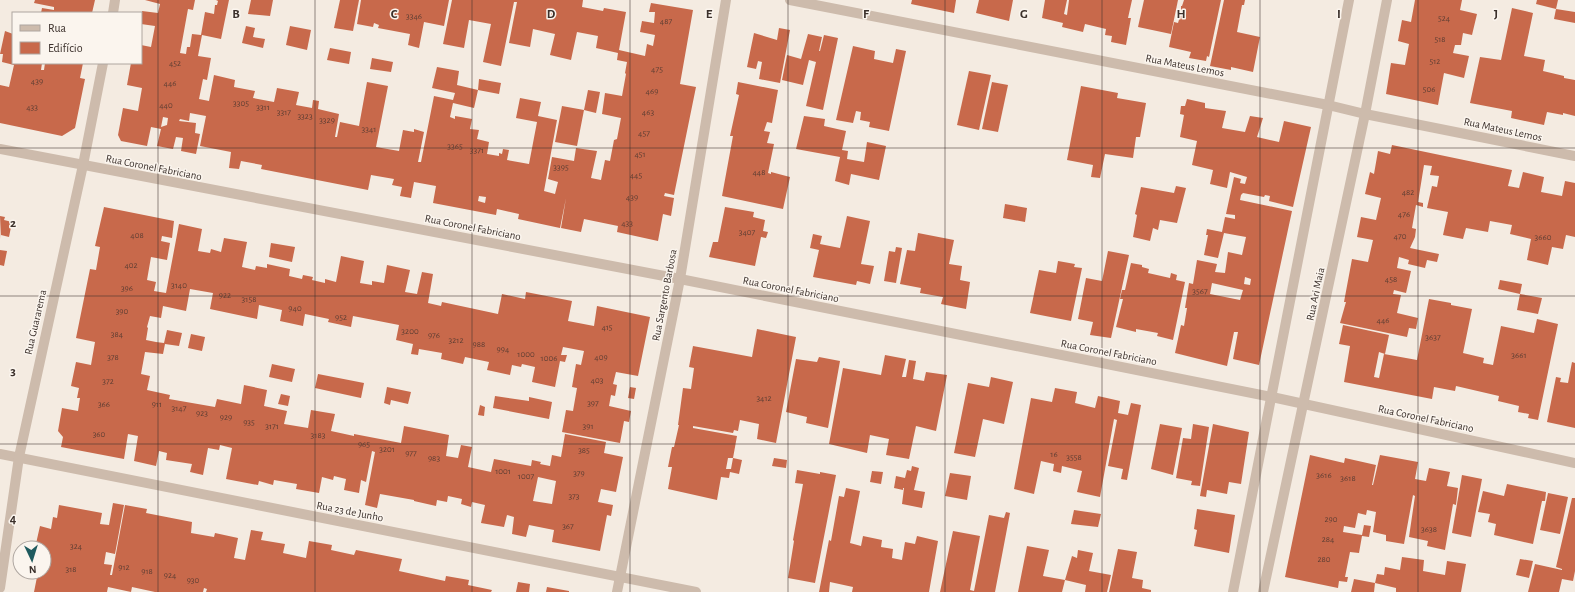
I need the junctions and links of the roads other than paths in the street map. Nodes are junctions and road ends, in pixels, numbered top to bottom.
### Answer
1 (115, 0) edge
2 (726, 0) edge
3 (790, 0) edge
4 (1349, 0) edge
5 (1387, 0) edge
6 (113, 12) edge
7 (103, 64) edge
8 (1328, 104) junction
9 (1365, 114) junction
10 (0, 148) edge
11 (1575, 156) edge
12 (82, 165) junction
13 (680, 279) junction
14 (1272, 397) junction
15 (1304, 404) junction
16 (0, 454) edge
17 (19, 457) junction
18 (1575, 463) edge
19 (619, 578) junction
20 (0, 588) edge
21 (616, 592) edge
22 (696, 592) edge
23 (1233, 592) edge
24 (1263, 592) edge

1 - 6 street
2 - 13 street, Rua Sargento Barbosa
3 - 8 street, Rua Mateus Lemos
4 - 8 street, Rua Ari Maia
5 - 9 street, Rua Ari Maia
7 - 12 street, Rua Guararema
8 - 9 street, Rua Mateus Lemos
8 - 14 street, Rua Ari Maia
9 - 11 street, Rua Mateus Lemos
9 - 15 street, Rua Ari Maia
10 - 12 street, Rua Coronel Fabriciano
12 - 13 street, Rua Coronel Fabriciano
12 - 17 street, Rua Guararema
13 - 14 street, Rua Coronel Fabriciano
13 - 19 street, Rua Sargento Barbosa
14 - 15 street, Rua Coronel Fabriciano
14 - 23 street, Rua Ari Maia
15 - 18 street, Rua Coronel Fabriciano
15 - 24 street, Rua Ari Maia
16 - 17 street, Rua 23 de Junho
17 - 19 street, Rua 23 de Junho
17 - 20 street, Rua Guararema
19 - 21 street, Rua Sargento Barbosa
19 - 22 street, Rua 23 de Junho

